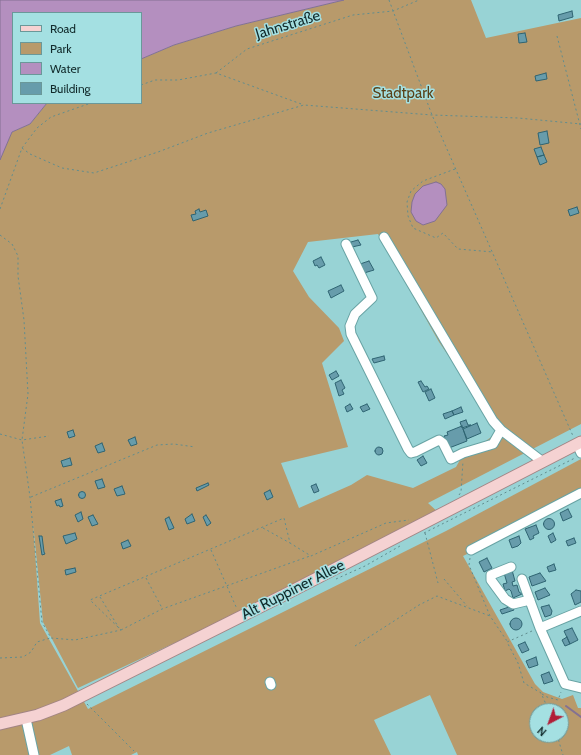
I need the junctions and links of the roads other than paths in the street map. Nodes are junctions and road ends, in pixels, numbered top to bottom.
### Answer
1 (384, 237) dead end
2 (346, 244) dead end
3 (501, 430) junction
4 (580, 446) edge
5 (543, 462) junction
6 (581, 493) edge
7 (471, 550) road end
8 (511, 567) dead end
9 (522, 578) dead end
10 (530, 600) junction
11 (581, 611) edge
12 (540, 628) junction
13 (581, 688) edge
14 (26, 719) junction
15 (0, 724) edge
16 (34, 755) edge

1 - 3 street
2 - 3 street
3 - 5 street
4 - 5 main road, Alt Ruppiner Allee
5 - 14 main road, Alt Ruppiner Allee
6 - 7 street
8 - 10 street
9 - 10 street
10 - 12 street
11 - 12 street
12 - 13 street
14 - 15 main road, Alt Ruppiner Allee
14 - 16 street

